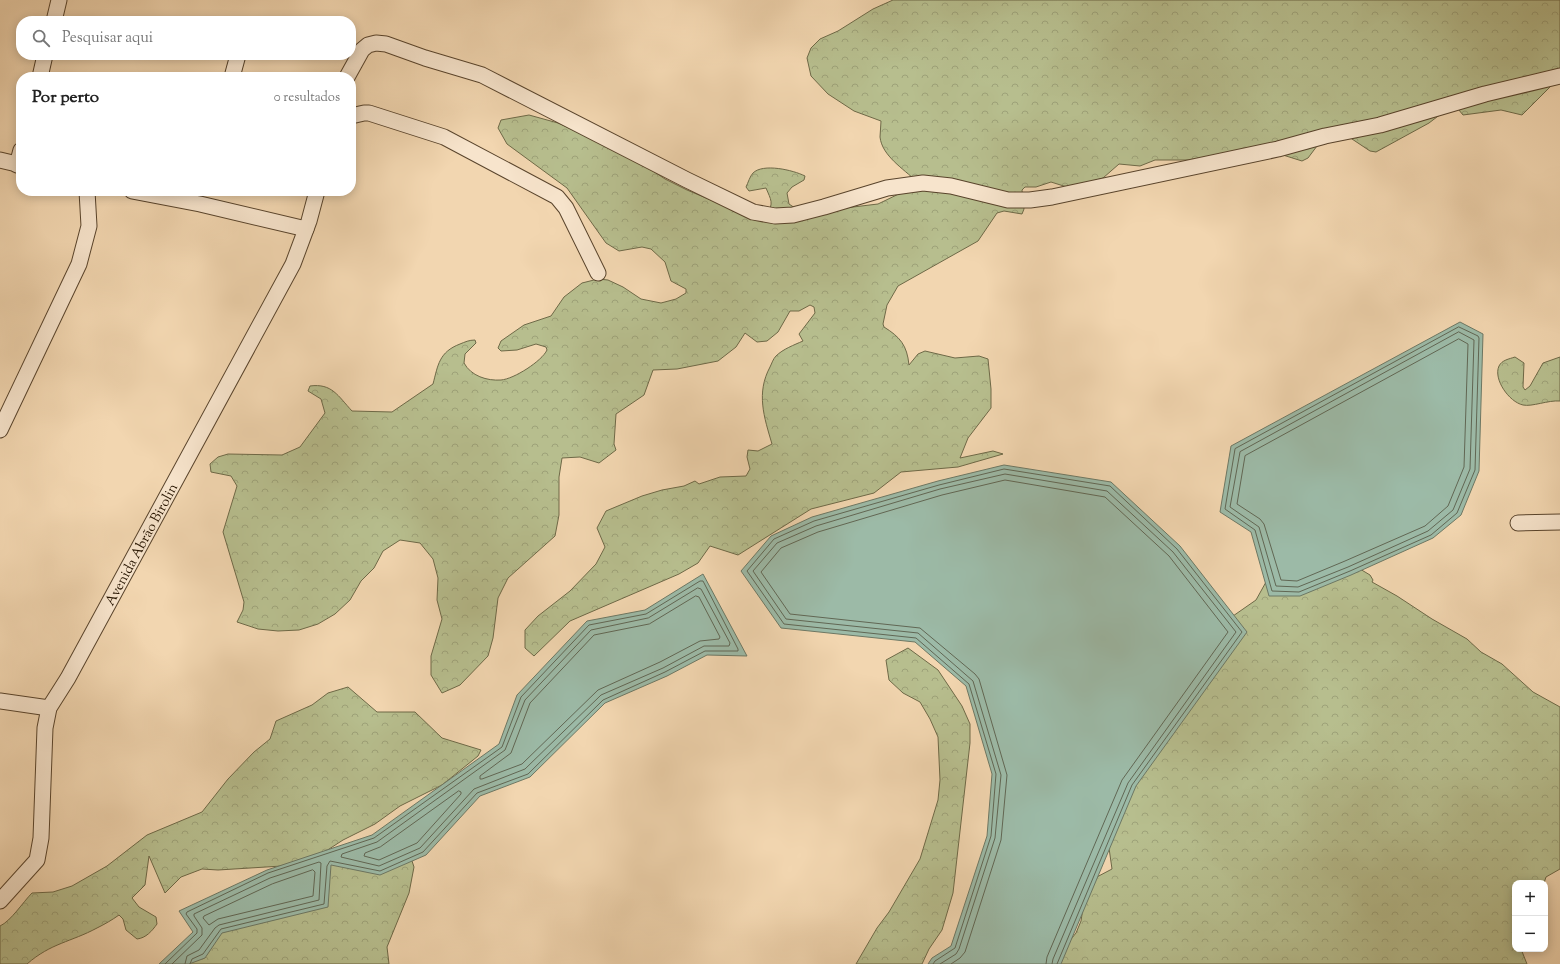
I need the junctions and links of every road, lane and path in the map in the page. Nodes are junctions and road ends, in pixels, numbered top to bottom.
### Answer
1 (59, 0) edge
2 (55, 16) edge
3 (44, 60) edge
4 (237, 60) edge
5 (41, 72) edge
6 (233, 72) edge
7 (350, 72) edge
8 (1560, 76) edge
9 (356, 115) edge
10 (0, 160) edge
11 (16, 164) edge
12 (87, 196) edge
13 (190, 196) edge
14 (316, 196) edge
15 (201, 197) edge
16 (306, 229) junction
17 (598, 273) dead end
18 (0, 430) edge
19 (1560, 522) edge
20 (1518, 523) dead end
21 (0, 702) edge
22 (49, 708) junction
23 (0, 901) edge

1 - 2 street
3 - 5 street
4 - 6 street
7 - 8 street
9 - 17 street
10 - 11 street
12 - 18 street
13 - 15 street
14 - 16 street, Avenida Abrão Birolin
15 - 16 street
16 - 22 street, Avenida Abrão Birolin
19 - 20 street
21 - 22 street
22 - 23 street, Avenida Abrão Birolin

